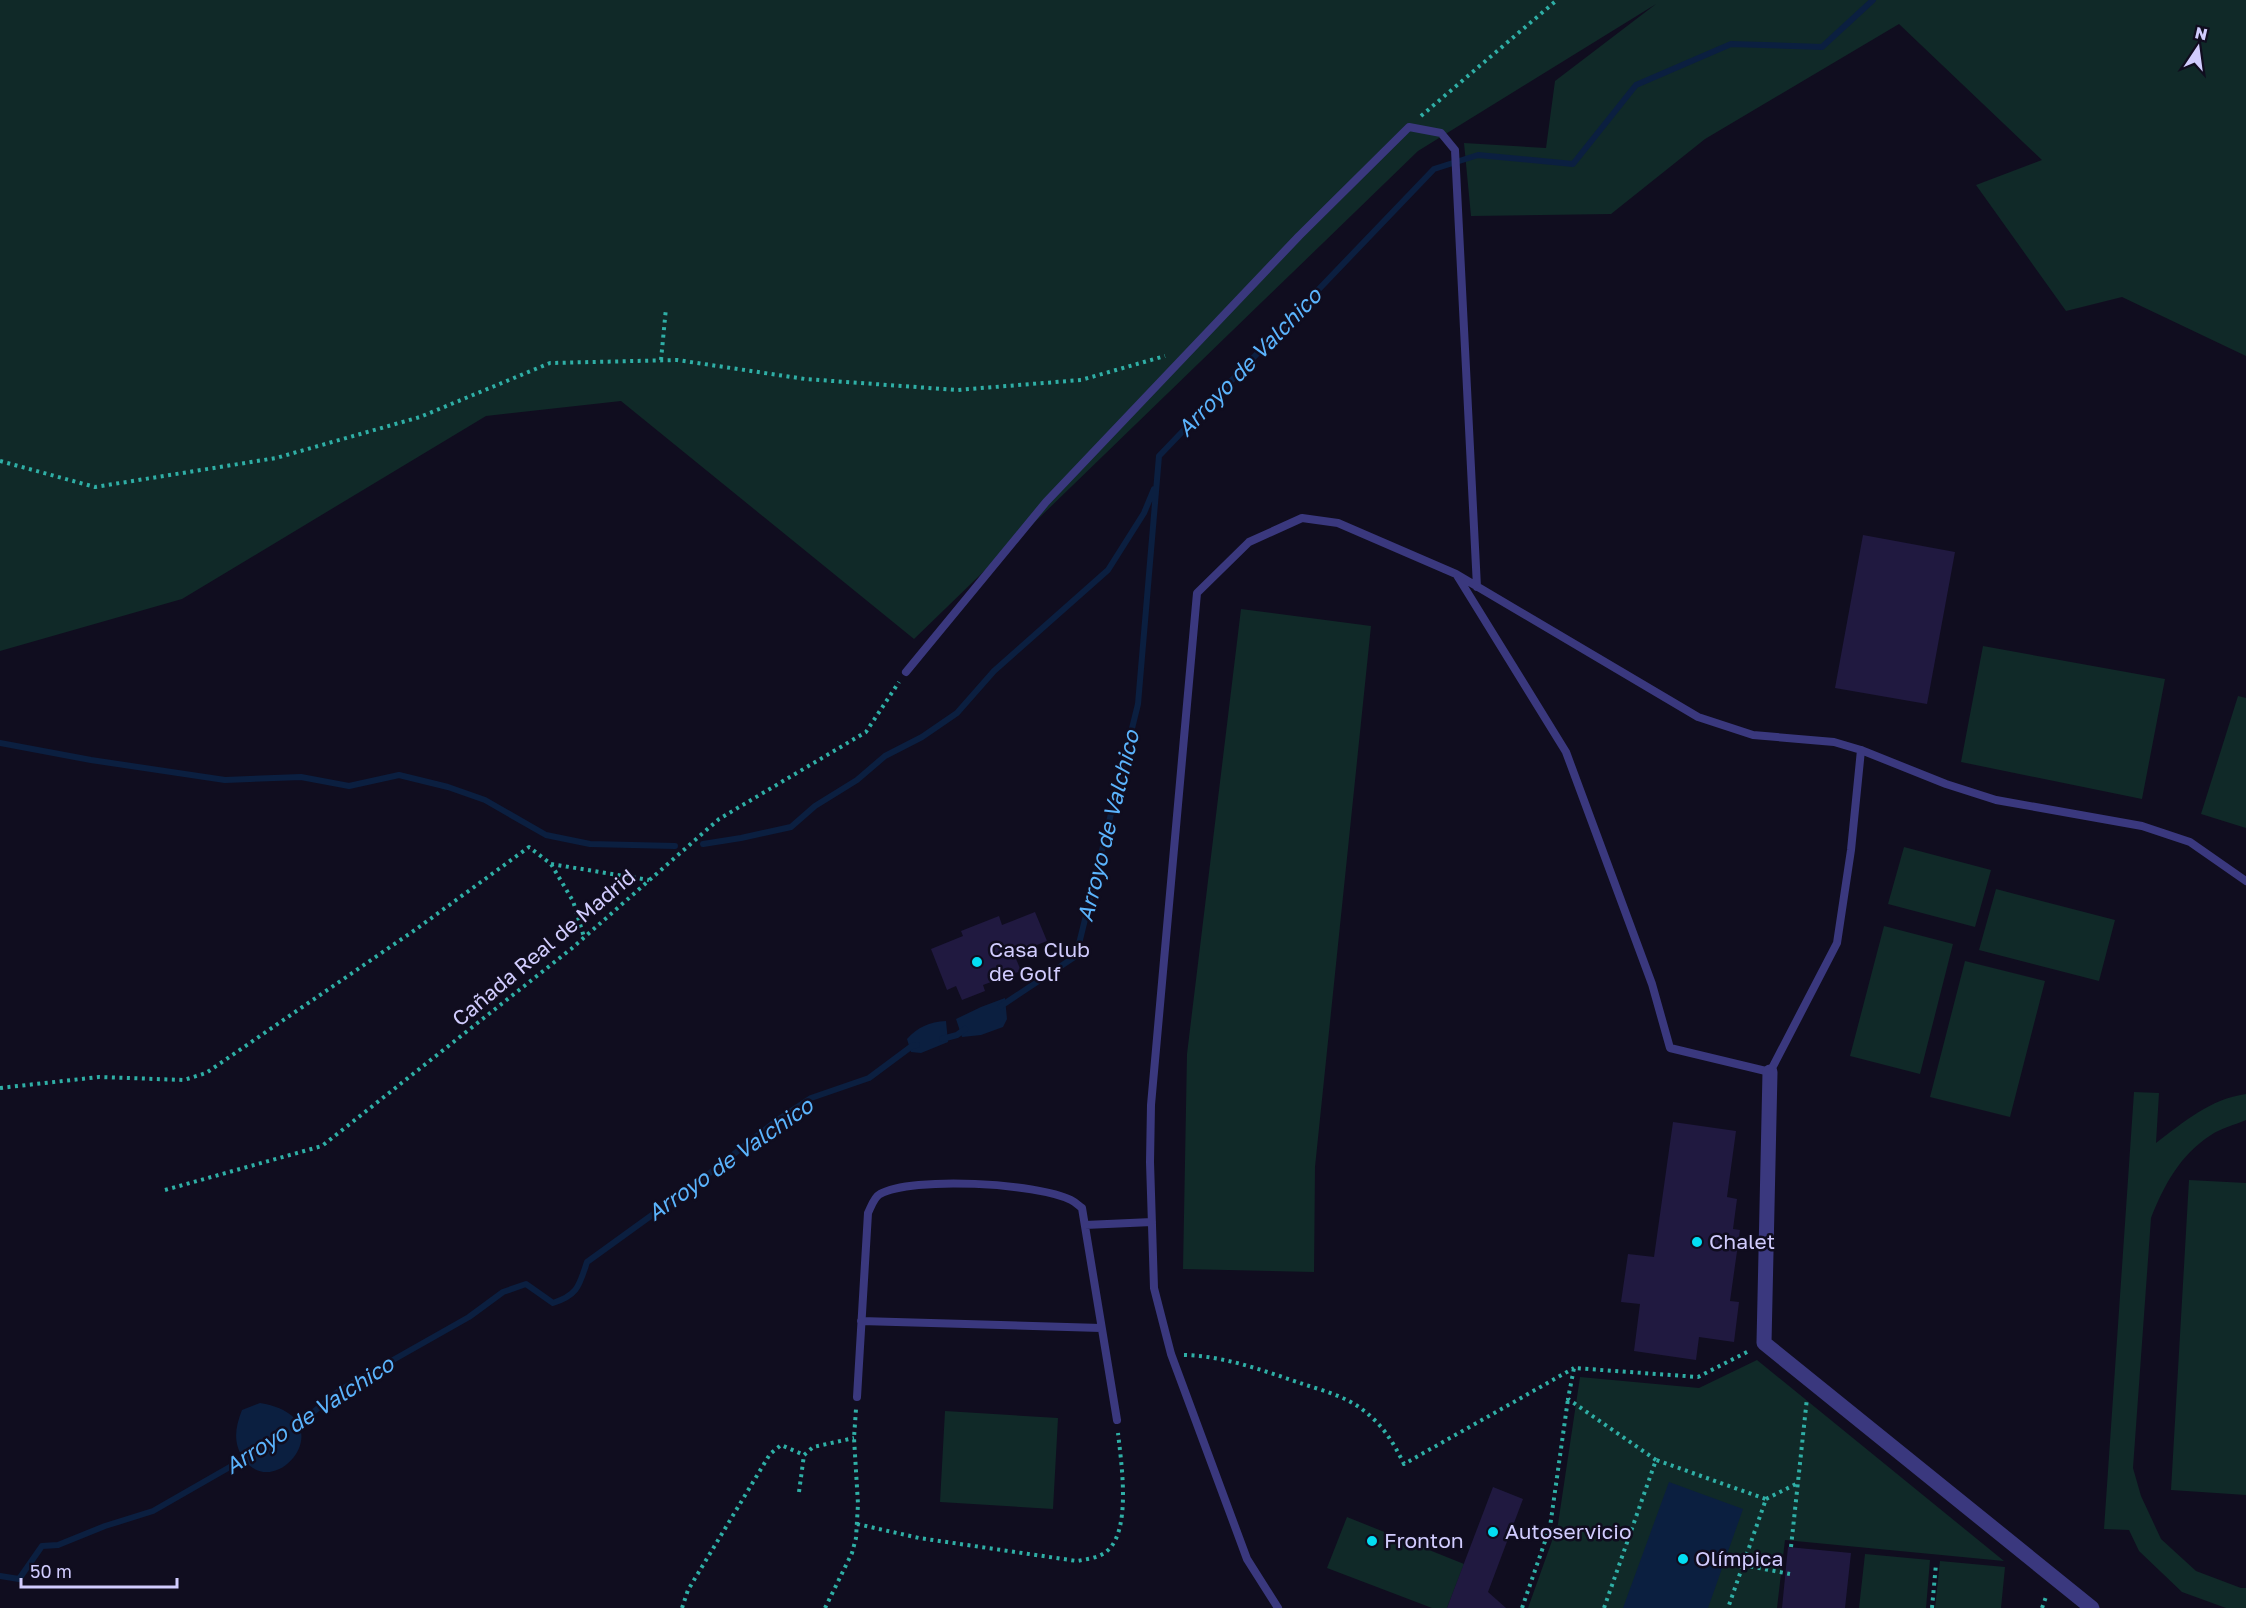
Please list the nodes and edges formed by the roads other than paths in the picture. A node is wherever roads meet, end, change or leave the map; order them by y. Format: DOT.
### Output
graph roads {
  1 [pos="1456,574"];
  2 [pos="1477,587"];
  3 [pos="906,672"];
  4 [pos="1861,750"];
  5 [pos="2246,881"];
  6 [pos="1770,1072"];
  7 [pos="1152,1222"];
  8 [pos="1084,1225"];
  9 [pos="861,1321"];
  10 [pos="1101,1328"];
  11 [pos="857,1397"];
  12 [pos="1117,1420"];
  13 [pos="1278,1608"];
  14 [pos="2092,1608"];
  1 -- 2 [label="lane"];
  1 -- 6 [label="lane"];
  1 -- 7 [label="lane"];
  2 -- 3 [label="lane"];
  2 -- 4 [label="lane"];
  4 -- 5 [label="lane"];
  4 -- 6 [label="lane"];
  6 -- 14 [label="street"];
  7 -- 8 [label="lane"];
  7 -- 13 [label="lane"];
  8 -- 9 [label="lane"];
  8 -- 10 [label="lane"];
  9 -- 10 [label="lane"];
  9 -- 11 [label="lane"];
  10 -- 12 [label="lane"];
}
